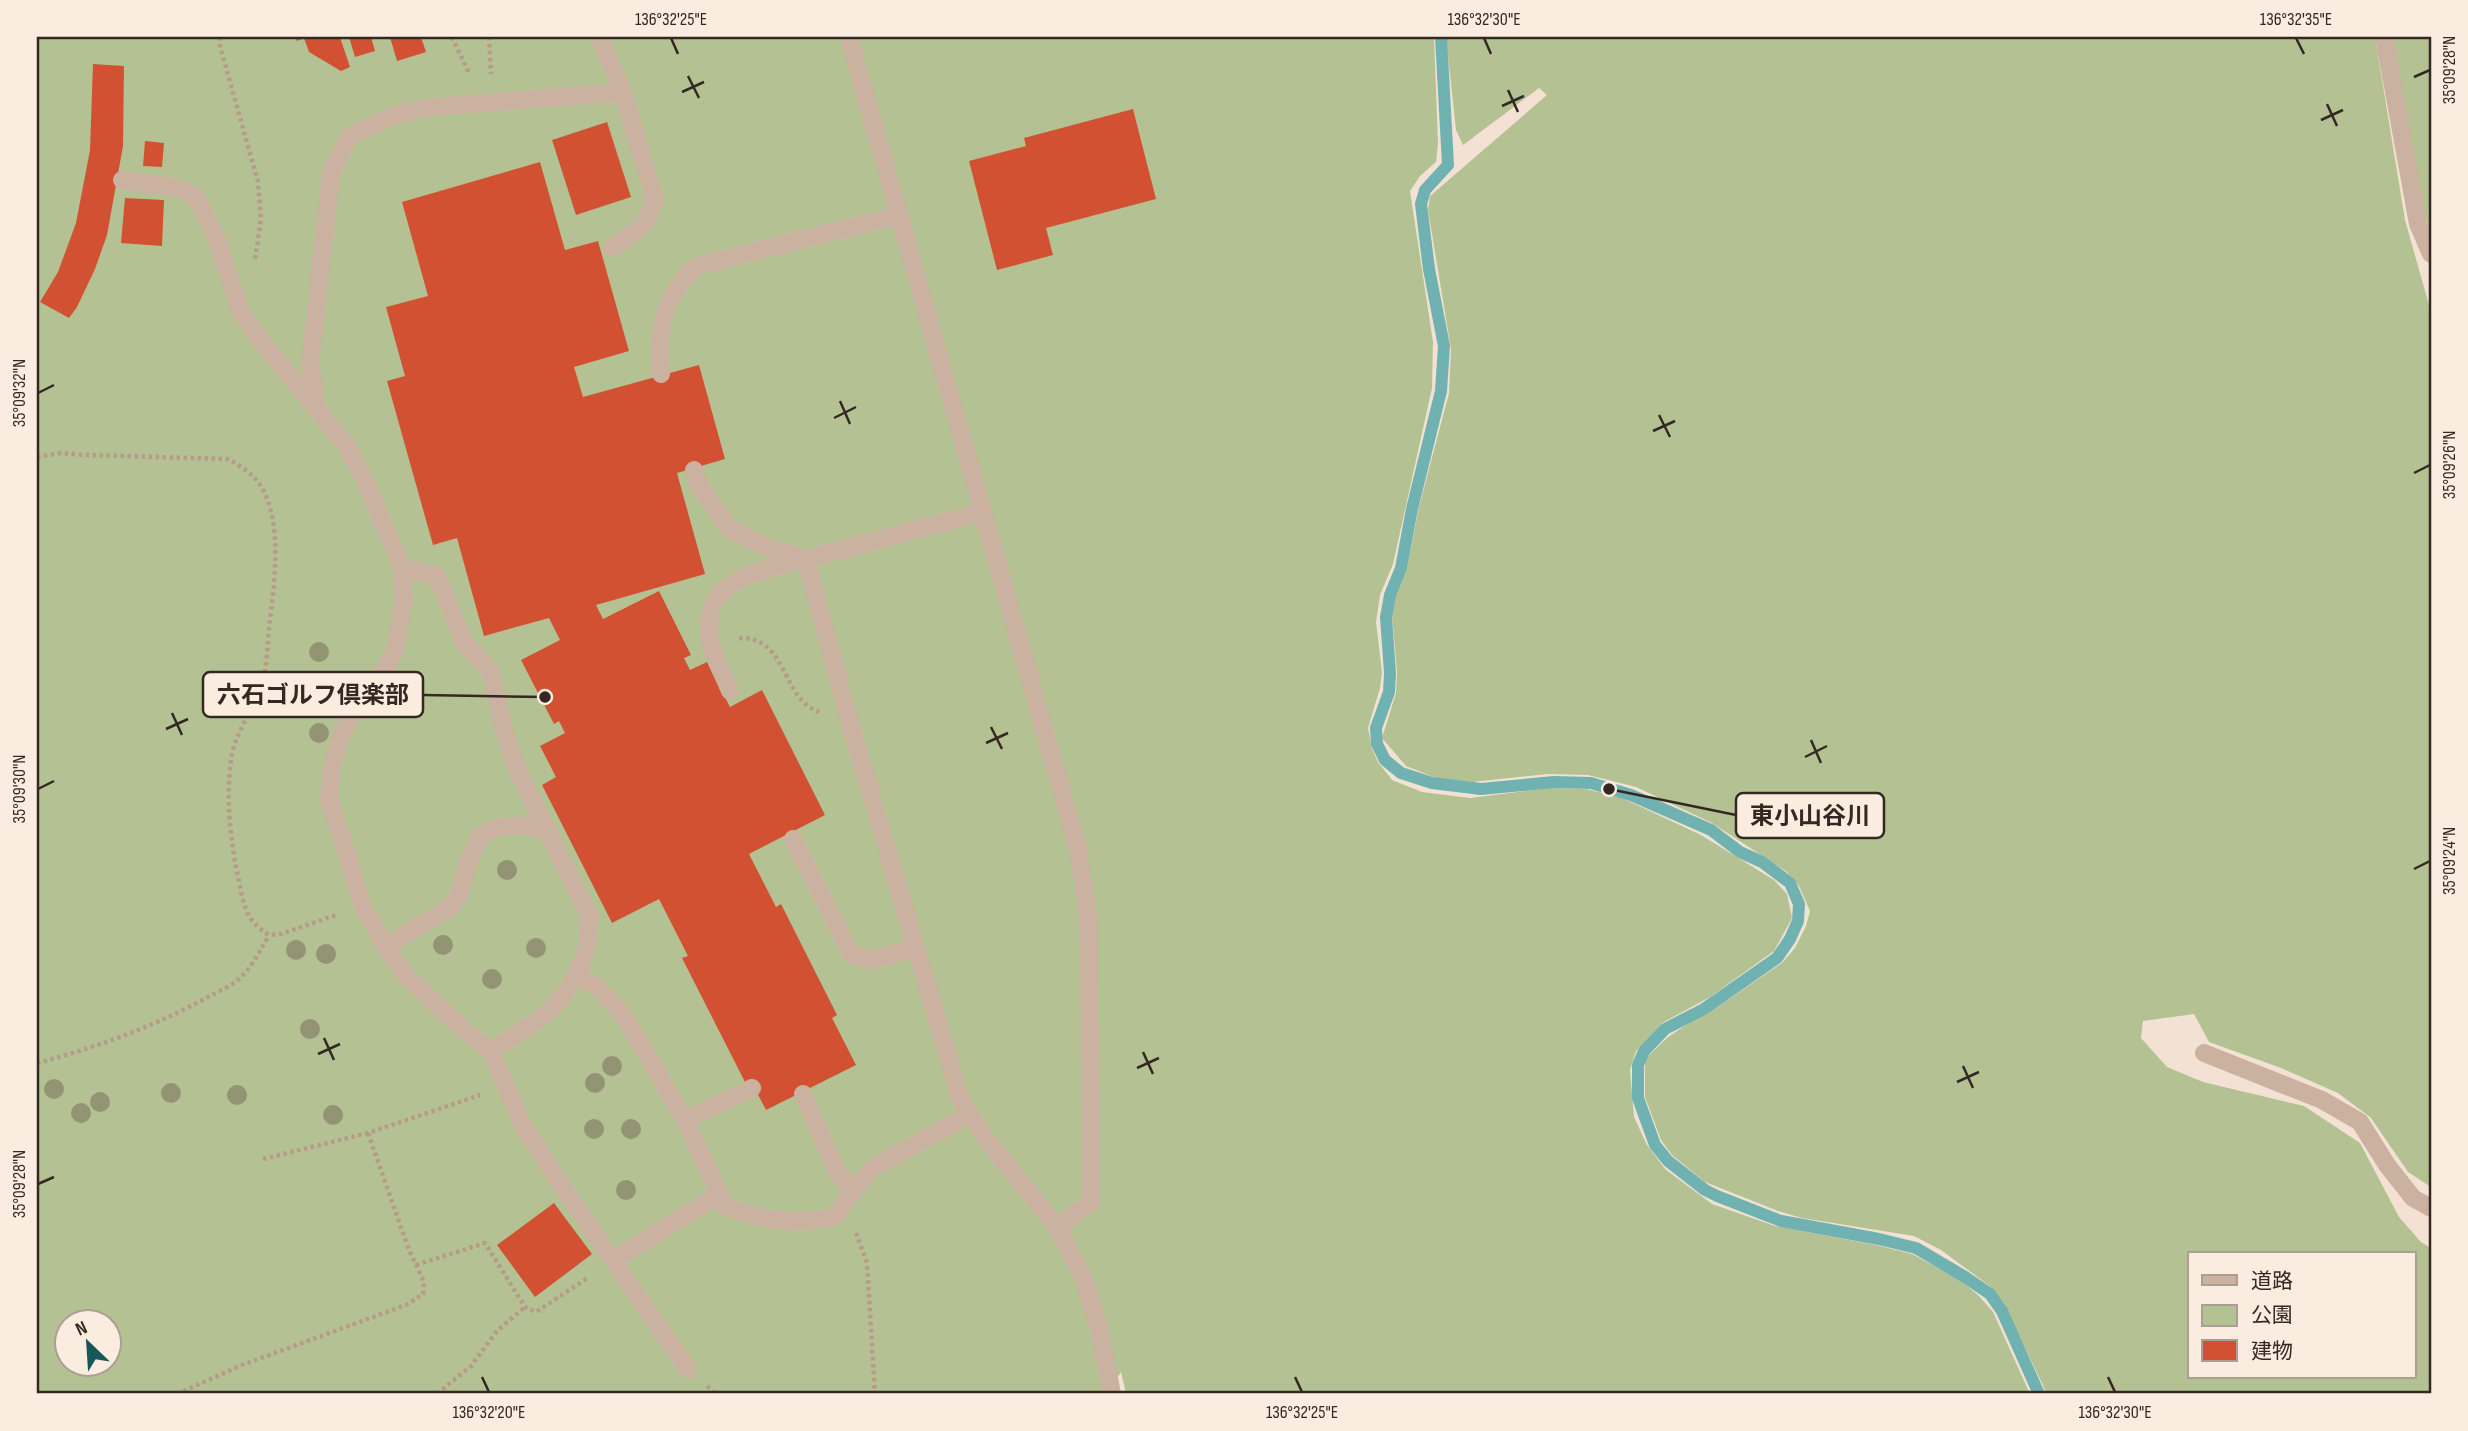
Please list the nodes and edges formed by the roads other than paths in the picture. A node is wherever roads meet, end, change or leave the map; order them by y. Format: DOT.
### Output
graph roads {
  1 [pos="599,37"];
  2 [pos="849,37"];
  3 [pos="2384,37"];
  4 [pos="623,92"];
  5 [pos="121,180"];
  6 [pos="899,215"];
  7 [pos="612,248"];
  8 [pos="2431,254"];
  9 [pos="661,374"];
  10 [pos="317,409"];
  11 [pos="694,470"];
  12 [pos="983,512"];
  13 [pos="806,559"];
  14 [pos="402,568"];
  15 [pos="730,691"];
  16 [pos="548,831"];
  17 [pos="793,839"];
  18 [pos="384,946"];
  19 [pos="916,948"];
  20 [pos="577,975"];
  21 [pos="491,1051"];
  22 [pos="2204,1053"];
  23 [pos="752,1088"];
  24 [pos="803,1094"];
  25 [pos="970,1114"];
  26 [pos="685,1120"];
  27 [pos="852,1192"];
  28 [pos="719,1195"];
  29 [pos="2431,1208"];
  30 [pos="1057,1227"];
  31 [pos="613,1260"];
  32 [pos="688,1369"];
  33 [pos="1112,1394"];
  1 -- 4 [label="street"];
  2 -- 6 [label="street"];
  3 -- 8 [label="street"];
  4 -- 7 [label="street"];
  4 -- 10 [label="street"];
  5 -- 10 [label="street"];
  6 -- 9 [label="street"];
  6 -- 12 [label="street"];
  10 -- 14 [label="street"];
  11 -- 13 [label="street"];
  12 -- 13 [label="street"];
  12 -- 30 [label="street"];
  13 -- 15 [label="street"];
  13 -- 19 [label="street"];
  14 -- 16 [label="street"];
  14 -- 18 [label="street"];
  16 -- 18 [label="street"];
  16 -- 20 [label="street"];
  17 -- 19 [label="street"];
  18 -- 21 [label="street"];
  19 -- 25 [label="street"];
  20 -- 21 [label="street"];
  20 -- 26 [label="street"];
  21 -- 31 [label="street"];
  22 -- 29 [label="street"];
  23 -- 26 [label="street"];
  24 -- 27 [label="street"];
  25 -- 27 [label="street"];
  25 -- 30 [label="street"];
  26 -- 28 [label="street"];
  27 -- 28 [label="street"];
  28 -- 31 [label="street"];
  30 -- 33 [label="street"];
  31 -- 32 [label="street"];
}
